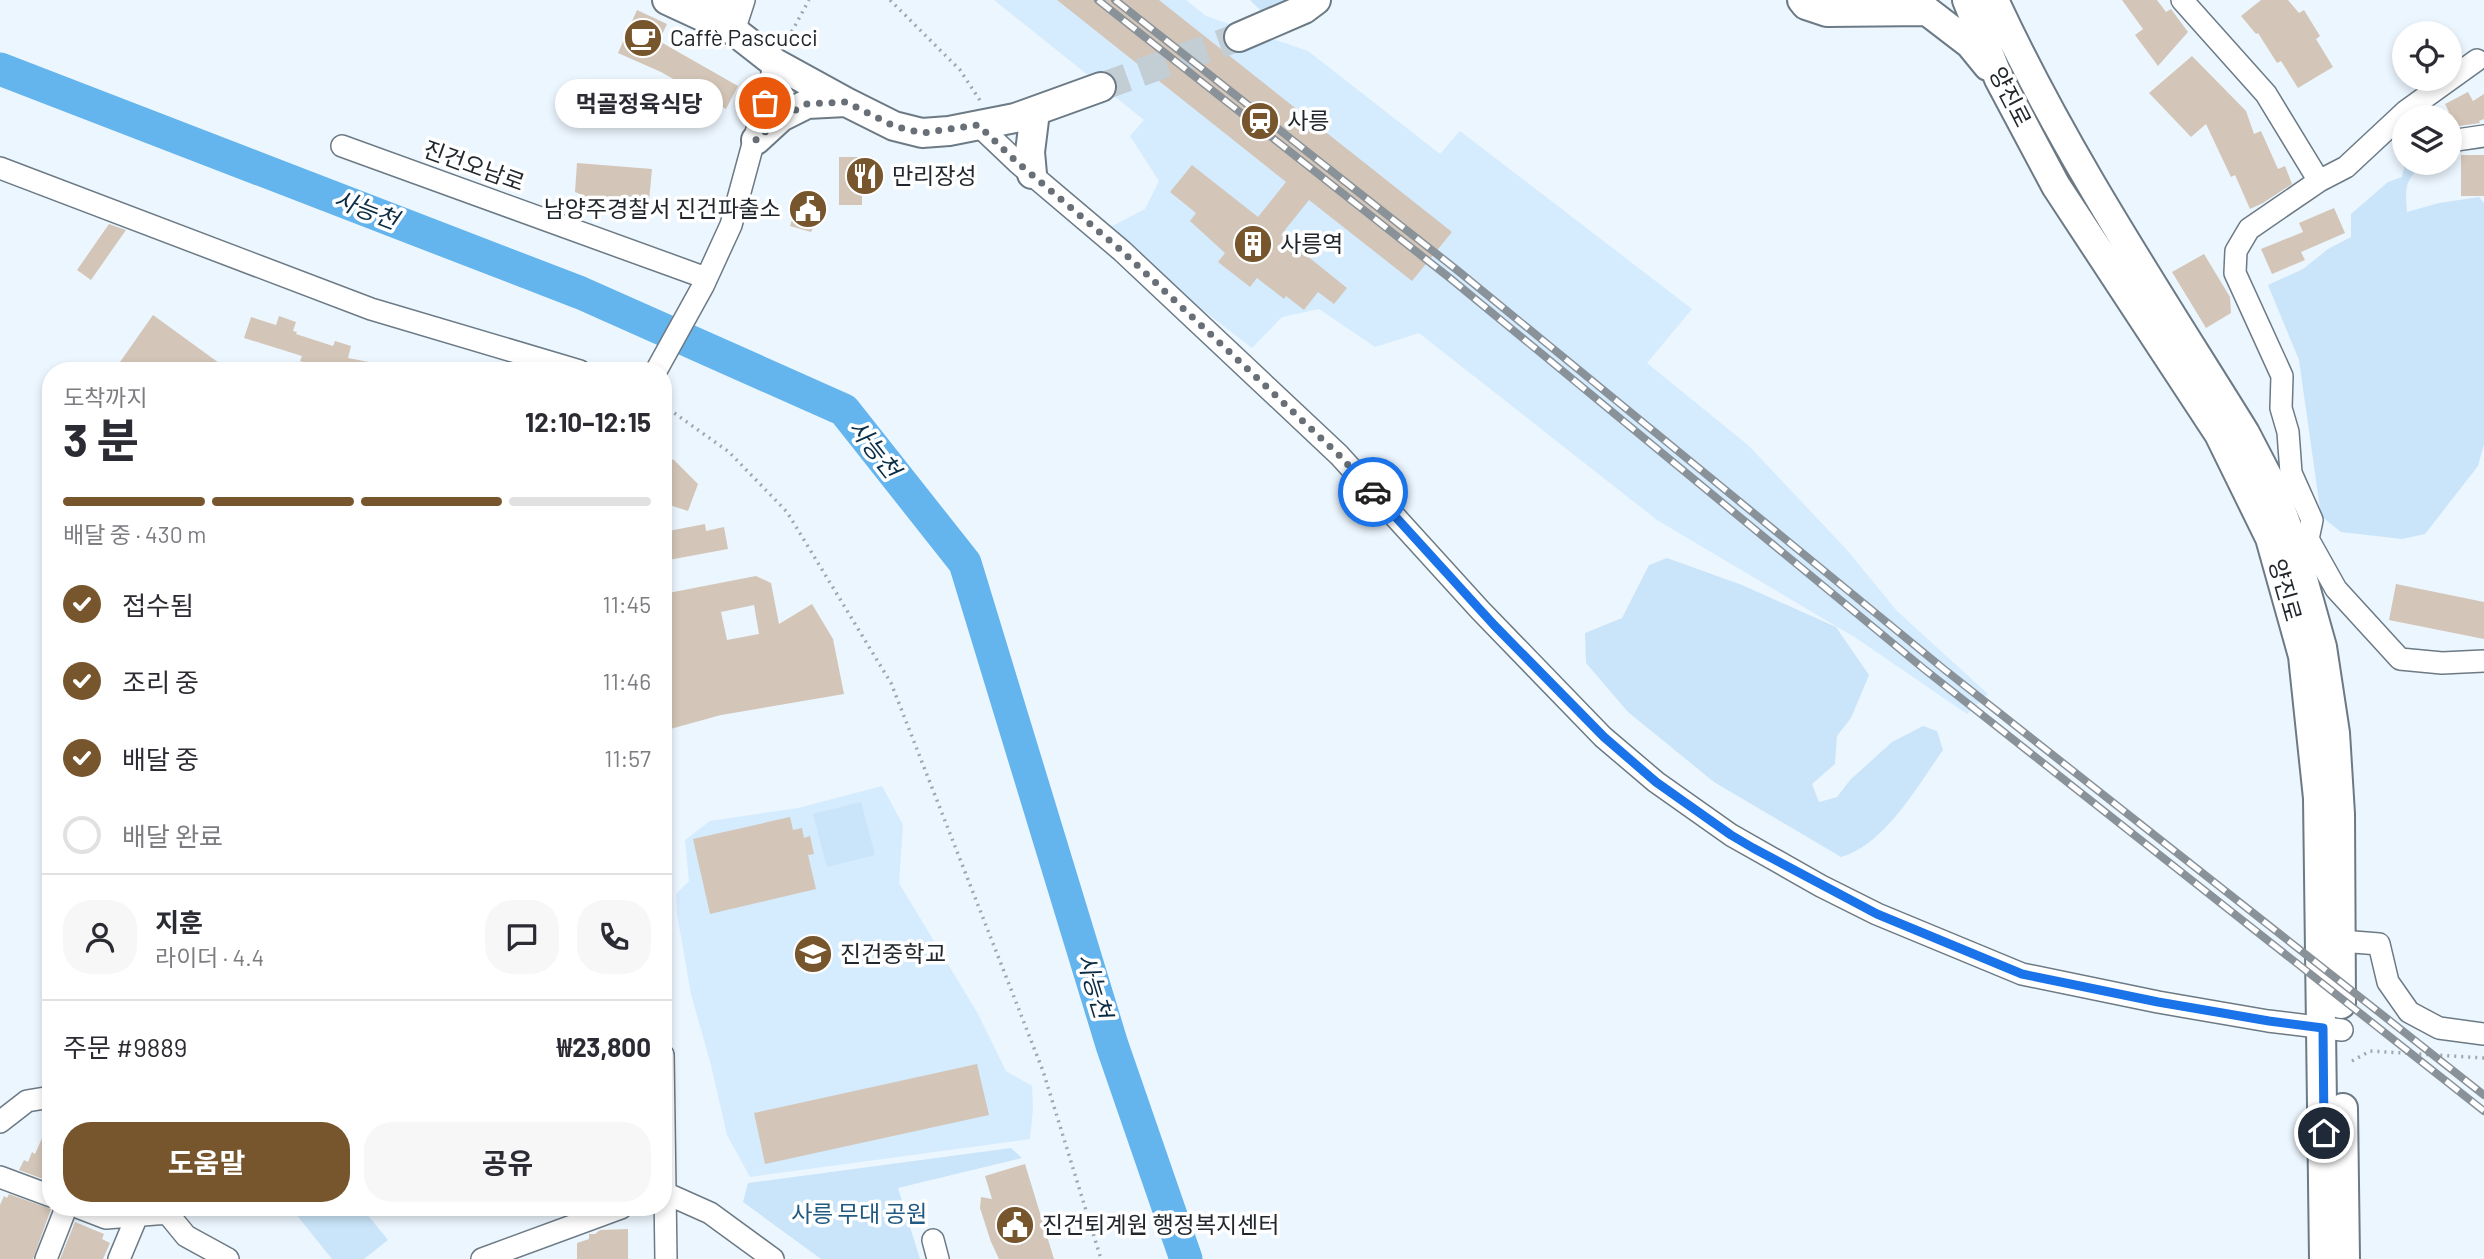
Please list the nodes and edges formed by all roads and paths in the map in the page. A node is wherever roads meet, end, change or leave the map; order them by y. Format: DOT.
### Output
graph roads {
  1 [pos="725,0"];
  2 [pos="744,0"];
  3 [pos="809,0"];
  4 [pos="890,0"];
  5 [pos="1316,0"];
  6 [pos="1802,0"];
  7 [pos="1967,0"];
  8 [pos="1994,0"];
  9 [pos="2007,0"];
  10 [pos="2182,0"];
  11 [pos="672,3"];
  12 [pos="734,31"];
  13 [pos="2010,35"];
  14 [pos="1239,37"];
  15 [pos="2477,60"];
  16 [pos="775,62"];
  17 [pos="1999,79"];
  18 [pos="1101,87"];
  19 [pos="846,102"];
  20 [pos="2423,105"];
  21 [pos="1035,112"];
  22 [pos="980,115"];
  23 [pos="2392,130"];
  24 [pos="2484,136"];
  25 [pos="2462,139"];
  26 [pos="756,140"];
  27 [pos="342,146"];
  28 [pos="0,168"];
  29 [pos="1032,174"];
  30 [pos="2319,181"];
  31 [pos="705,282"];
  32 [pos="550,362"];
  33 [pos="661,362"];
  34 [pos="672,411"];
  35 [pos="2338,592"];
  36 [pos="2308,597"];
  37 [pos="2484,661"];
  38 [pos="2340,941"];
  39 [pos="2332,1029"];
  40 [pos="2484,1034"];
  41 [pos="2484,1058"];
  42 [pos="2352,1061"];
  43 [pos="42,1098"];
  44 [pos="0,1122"];
  45 [pos="0,1177"];
  46 [pos="42,1193"];
  47 [pos="672,1196"];
  48 [pos="63,1216"];
  49 [pos="103,1216"];
  50 [pos="137,1216"];
  51 [pos="171,1216"];
  52 [pos="599,1216"];
  53 [pos="665,1216"];
  54 [pos="46,1259"];
  55 [pos="119,1259"];
  56 [pos="228,1259"];
  57 [pos="482,1259"];
  58 [pos="666,1259"];
  59 [pos="773,1259"];
  60 [pos="1101,1259"];
  61 [pos="2324,1259"];
  62 [pos="2345,1259"];
  1 -- 11 [label="main road"];
  2 -- 12 [label="street"];
  3 -- 16 [label="path"];
  4 -- 22 [label="path"];
  5 -- 14 [label="main road"];
  6 -- 17 [label="main road"];
  7 -- 17 [label="main road, 양진로"];
  8 -- 13 [label="main road, 양진로"];
  9 -- 13 [label="main road"];
  10 -- 30 [label="street"];
  11 -- 12 [label="main road"];
  12 -- 16 [label="main road"];
  13 -- 36 [label="main road, 양진로"];
  15 -- 20 [label="street"];
  16 -- 19 [label="main road"];
  16 -- 26 [label="street"];
  17 -- 39 [label="main road, 양진로"];
  18 -- 21 [label="main road"];
  19 -- 22 [label="main road"];
  19 -- 26 [label="main road"];
  21 -- 22 [label="main road"];
  21 -- 29 [label="main road"];
  22 -- 29 [label="street"];
  23 -- 30 [label="street"];
  24 -- 25 [label="street"];
  26 -- 31 [label="street"];
  27 -- 31 [label="street, 진건오남로"];
  28 -- 32 [label="street"];
  29 -- 39 [label="street"];
  30 -- 35 [label="street"];
  31 -- 33 [label="street"];
  34 -- 60 [label="path"];
  35 -- 36 [label="street"];
  35 -- 37 [label="street"];
  36 -- 38 [label="main road, 양진로"];
  38 -- 39 [label="main road, 양진로"];
  38 -- 40 [label="street"];
  39 -- 61 [label="main road, 양진로"];
  39 -- 62 [label="main road, 양진로"];
  41 -- 42 [label="path"];
  43 -- 44 [label="street"];
  45 -- 46 [label="street"];
  47 -- 59 [label="street"];
  48 -- 54 [label="street"];
  49 -- 50 [label="street"];
  50 -- 55 [label="street"];
  51 -- 56 [label="street"];
  52 -- 57 [label="street"];
  53 -- 58 [label="street"];
}
